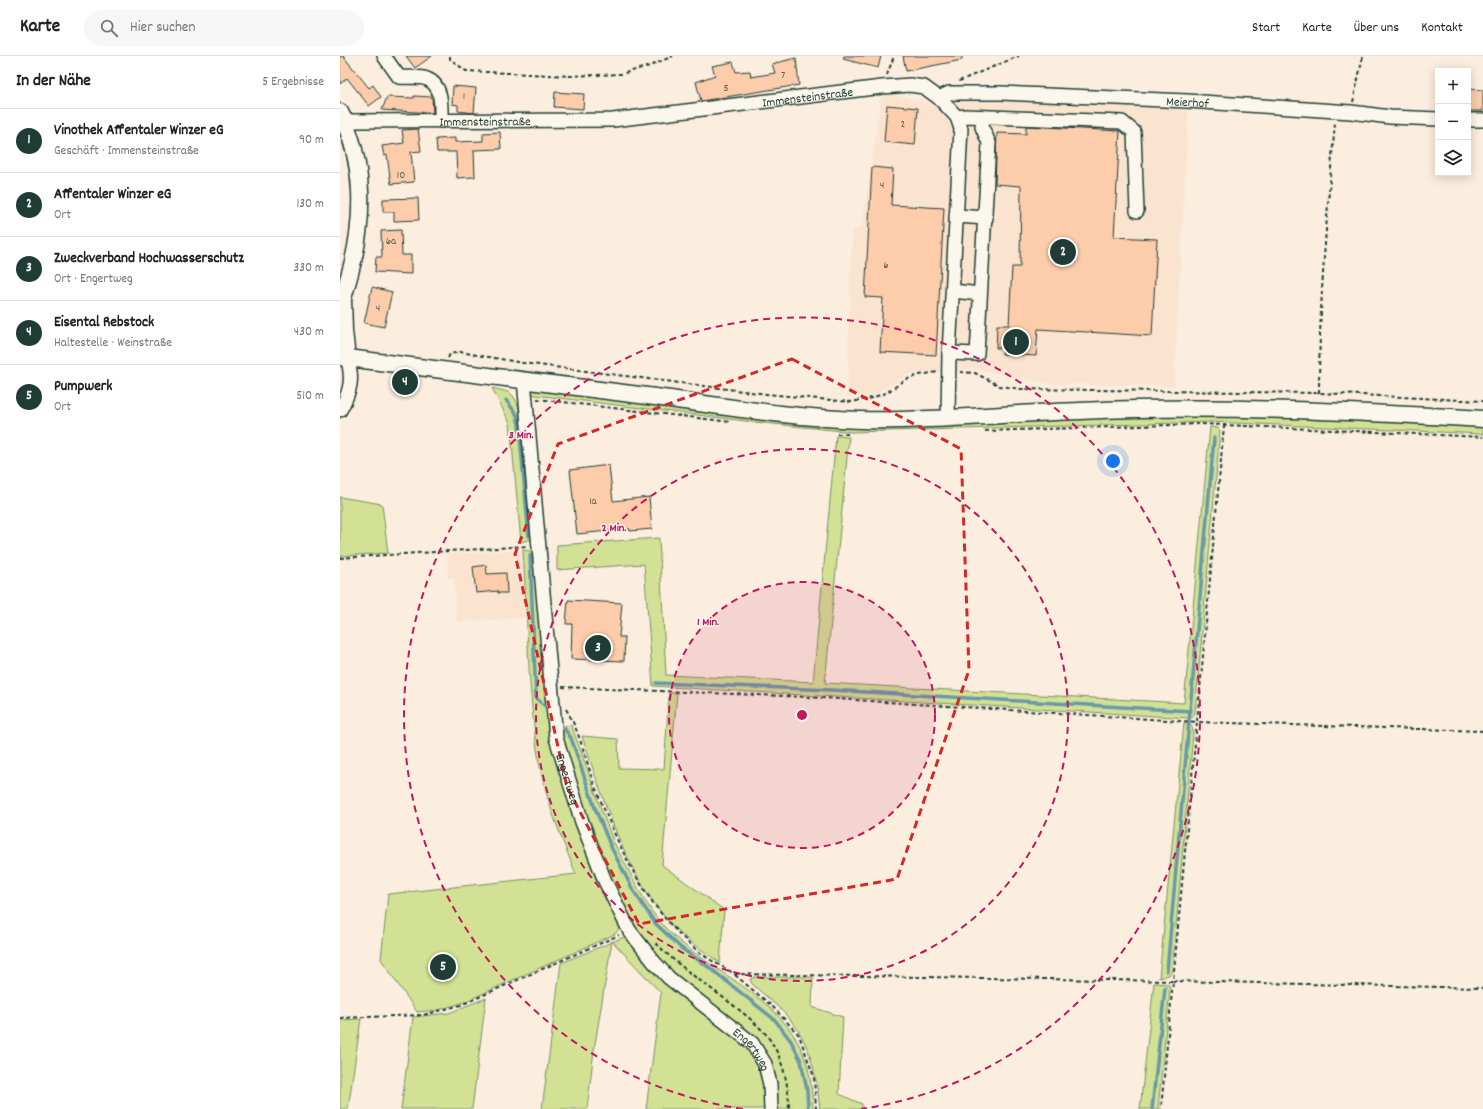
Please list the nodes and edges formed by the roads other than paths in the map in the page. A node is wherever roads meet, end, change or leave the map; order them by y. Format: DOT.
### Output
graph roads {
  1 [pos="384,56"];
  2 [pos="939,98"];
  3 [pos="342,116"];
  4 [pos="983,116"];
  5 [pos="956,117"];
  6 [pos="1435,119"];
  7 [pos="1471,120"];
  8 [pos="1483,120"];
  9 [pos="441,121"];
  10 [pos="1137,211"];
  11 [pos="956,216"];
  12 [pos="986,218"];
  13 [pos="953,291"];
  14 [pos="980,294"];
  15 [pos="342,302"];
  16 [pos="949,353"];
  17 [pos="344,358"];
  18 [pos="524,380"];
  19 [pos="340,410"];
  20 [pos="948,418"];
  21 [pos="1483,419"];
  22 [pos="771,1109"];
  1 -- 9 [label="street"];
  2 -- 5 [label="street, Immensteinstraße"];
  2 -- 6 [label="street, Meierhof"];
  2 -- 9 [label="street, Immensteinstraße"];
  3 -- 9 [label="street, Immensteinstraße"];
  3 -- 15 [label="main road"];
  4 -- 5 [label="street"];
  4 -- 10 [label="street"];
  4 -- 12 [label="street"];
  5 -- 11 [label="street, Immensteinstraße"];
  7 -- 8 [label="street"];
  11 -- 12 [label="street"];
  11 -- 13 [label="street, Immensteinstraße"];
  12 -- 14 [label="street"];
  13 -- 14 [label="street"];
  13 -- 16 [label="street, Immensteinstraße"];
  14 -- 16 [label="street"];
  15 -- 17 [label="main road"];
  16 -- 20 [label="street, Immensteinstraße"];
  17 -- 18 [label="main road"];
  17 -- 19 [label="street"];
  18 -- 20 [label="main road"];
  18 -- 22 [label="street, Engertweg"];
  20 -- 21 [label="main road"];
}
